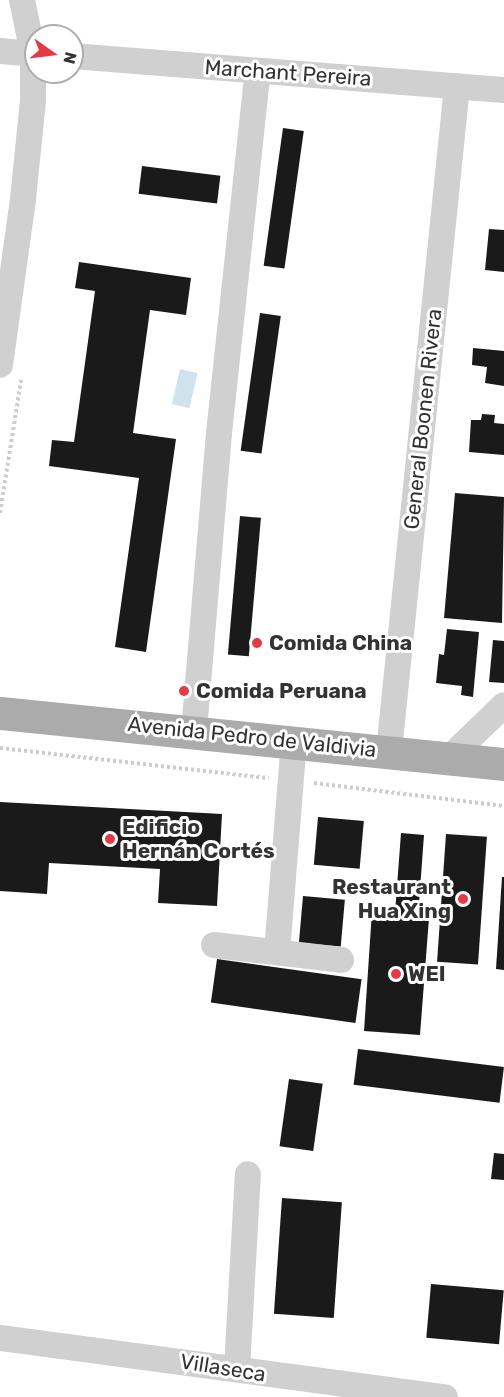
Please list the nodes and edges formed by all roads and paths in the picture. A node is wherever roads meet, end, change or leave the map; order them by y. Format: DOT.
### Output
graph roads {
  1 [pos="22,0"];
  2 [pos="27,24"];
  3 [pos="0,51"];
  4 [pos="24,52"];
  5 [pos="84,57"];
  6 [pos="258,71"];
  7 [pos="33,84"];
  8 [pos="457,86"];
  9 [pos="504,90"];
  10 [pos="0,365"];
  11 [pos="504,705"];
  12 [pos="0,713"];
  13 [pos="194,731"];
  14 [pos="294,741"];
  15 [pos="0,748"];
  16 [pos="389,751"];
  17 [pos="449,758"];
  18 [pos="504,764"];
  19 [pos="290,780"];
  20 [pos="504,806"];
  21 [pos="214,945"];
  22 [pos="277,952"];
  23 [pos="341,960"];
  24 [pos="248,1173"];
  25 [pos="0,1338"];
  26 [pos="237,1368"];
  27 [pos="268,1386"];
  28 [pos="407,1395"];
  29 [pos="445,1397"];
  1 -- 2 [label="street"];
  3 -- 4 [label="street"];
  5 -- 6 [label="street, Marchant Pereira"];
  6 -- 8 [label="street, Marchant Pereira"];
  6 -- 13 [label="street"];
  7 -- 10 [label="street"];
  8 -- 9 [label="street, Marchant Pereira"];
  8 -- 16 [label="street, General Boonen Rivera"];
  11 -- 17 [label="street"];
  12 -- 13 [label="main road, Avenida Pedro de Valdivia"];
  13 -- 14 [label="main road, Avenida Pedro de Valdivia"];
  14 -- 16 [label="main road, Avenida Pedro de Valdivia"];
  14 -- 19 [label="street"];
  15 -- 19 [label="path"];
  16 -- 17 [label="main road, Avenida Pedro de Valdivia"];
  17 -- 18 [label="main road, Avenida Pedro de Valdivia"];
  19 -- 20 [label="path"];
  19 -- 22 [label="street"];
  21 -- 22 [label="street"];
  22 -- 23 [label="street"];
  24 -- 26 [label="street"];
  25 -- 26 [label="street, Villaseca"];
  26 -- 27 [label="street, Villaseca"];
  27 -- 28 [label="street, Villaseca"];
  28 -- 29 [label="street, Villaseca"];
}
